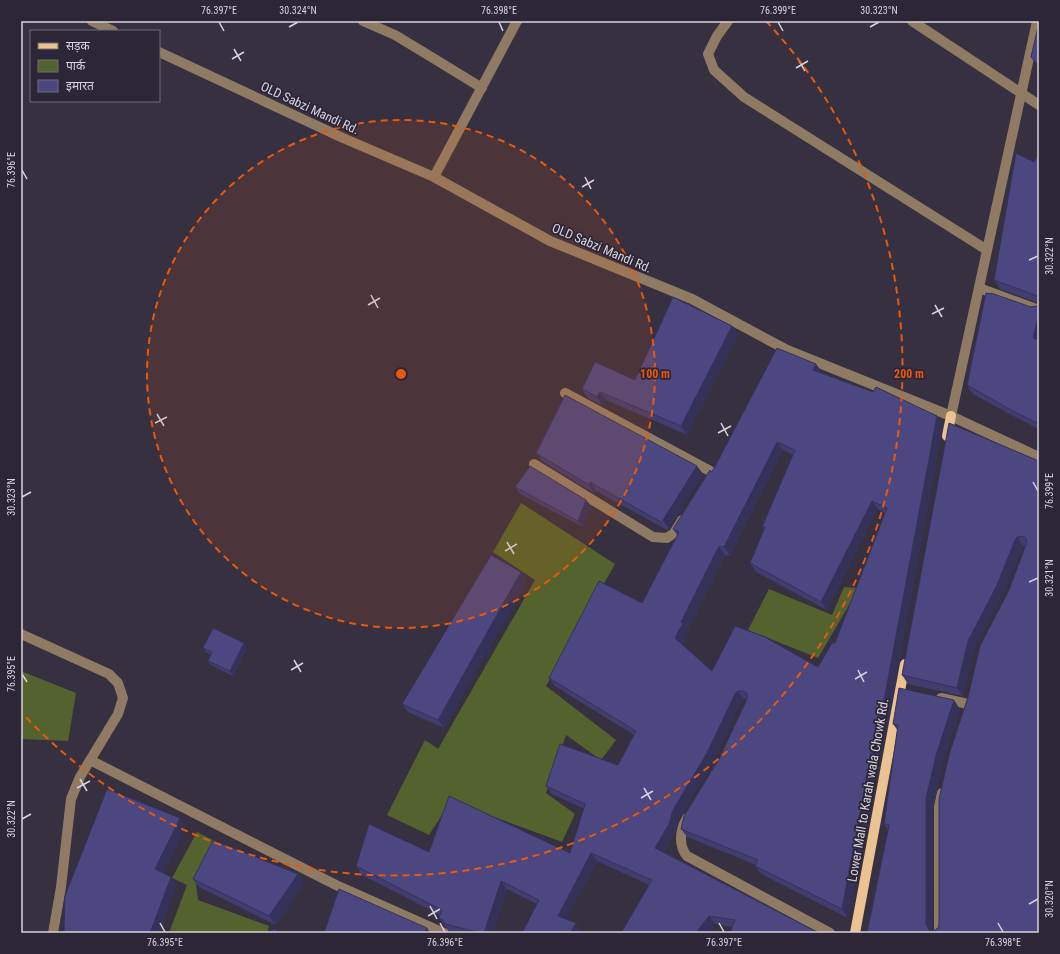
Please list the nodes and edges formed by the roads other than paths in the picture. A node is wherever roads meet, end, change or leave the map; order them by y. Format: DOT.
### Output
graph roads {
  1 [pos="92,21"];
  2 [pos="363,21"];
  3 [pos="517,21"];
  4 [pos="728,21"];
  5 [pos="912,21"];
  6 [pos="1037,21"];
  7 [pos="111,30"];
  8 [pos="160,52"];
  9 [pos="482,88"];
  10 [pos="1021,94"];
  11 [pos="1039,105"];
  12 [pos="434,177"];
  13 [pos="987,250"];
  14 [pos="978,288"];
  15 [pos="1039,310"];
  16 [pos="565,393"];
  17 [pos="951,416"];
  18 [pos="945,448"];
  19 [pos="1039,457"];
  20 [pos="534,464"];
  21 [pos="712,472"];
  22 [pos="687,512"];
  23 [pos="21,634"];
  24 [pos="906,658"];
  25 [pos="930,696"];
  26 [pos="968,704"];
  27 [pos="90,760"];
  28 [pos="944,784"];
  29 [pos="692,810"];
  30 [pos="53,933"];
  31 [pos="444,933"];
  32 [pos="830,933"];
  33 [pos="855,933"];
  34 [pos="939,933"];
  1 -- 7 [label="street"];
  2 -- 9 [label="street"];
  3 -- 9 [label="street"];
  4 -- 13 [label="street"];
  5 -- 10 [label="street"];
  6 -- 10 [label="street"];
  8 -- 12 [label="street, OLD Sabzi Mandi Rd."];
  9 -- 12 [label="street"];
  10 -- 11 [label="street"];
  10 -- 13 [label="street"];
  12 -- 17 [label="street, OLD Sabzi Mandi Rd."];
  13 -- 14 [label="street"];
  14 -- 15 [label="street"];
  14 -- 17 [label="street"];
  16 -- 21 [label="street"];
  17 -- 18 [label="main road"];
  17 -- 19 [label="street, OLD Sabzi Mandi Rd."];
  20 -- 22 [label="street"];
  23 -- 27 [label="street"];
  24 -- 33 [label="main road, Lower Mall to Karah wala Chowk Rd."];
  25 -- 26 [label="street"];
  27 -- 30 [label="street"];
  27 -- 31 [label="street"];
  28 -- 34 [label="street"];
  29 -- 32 [label="street"];
}
